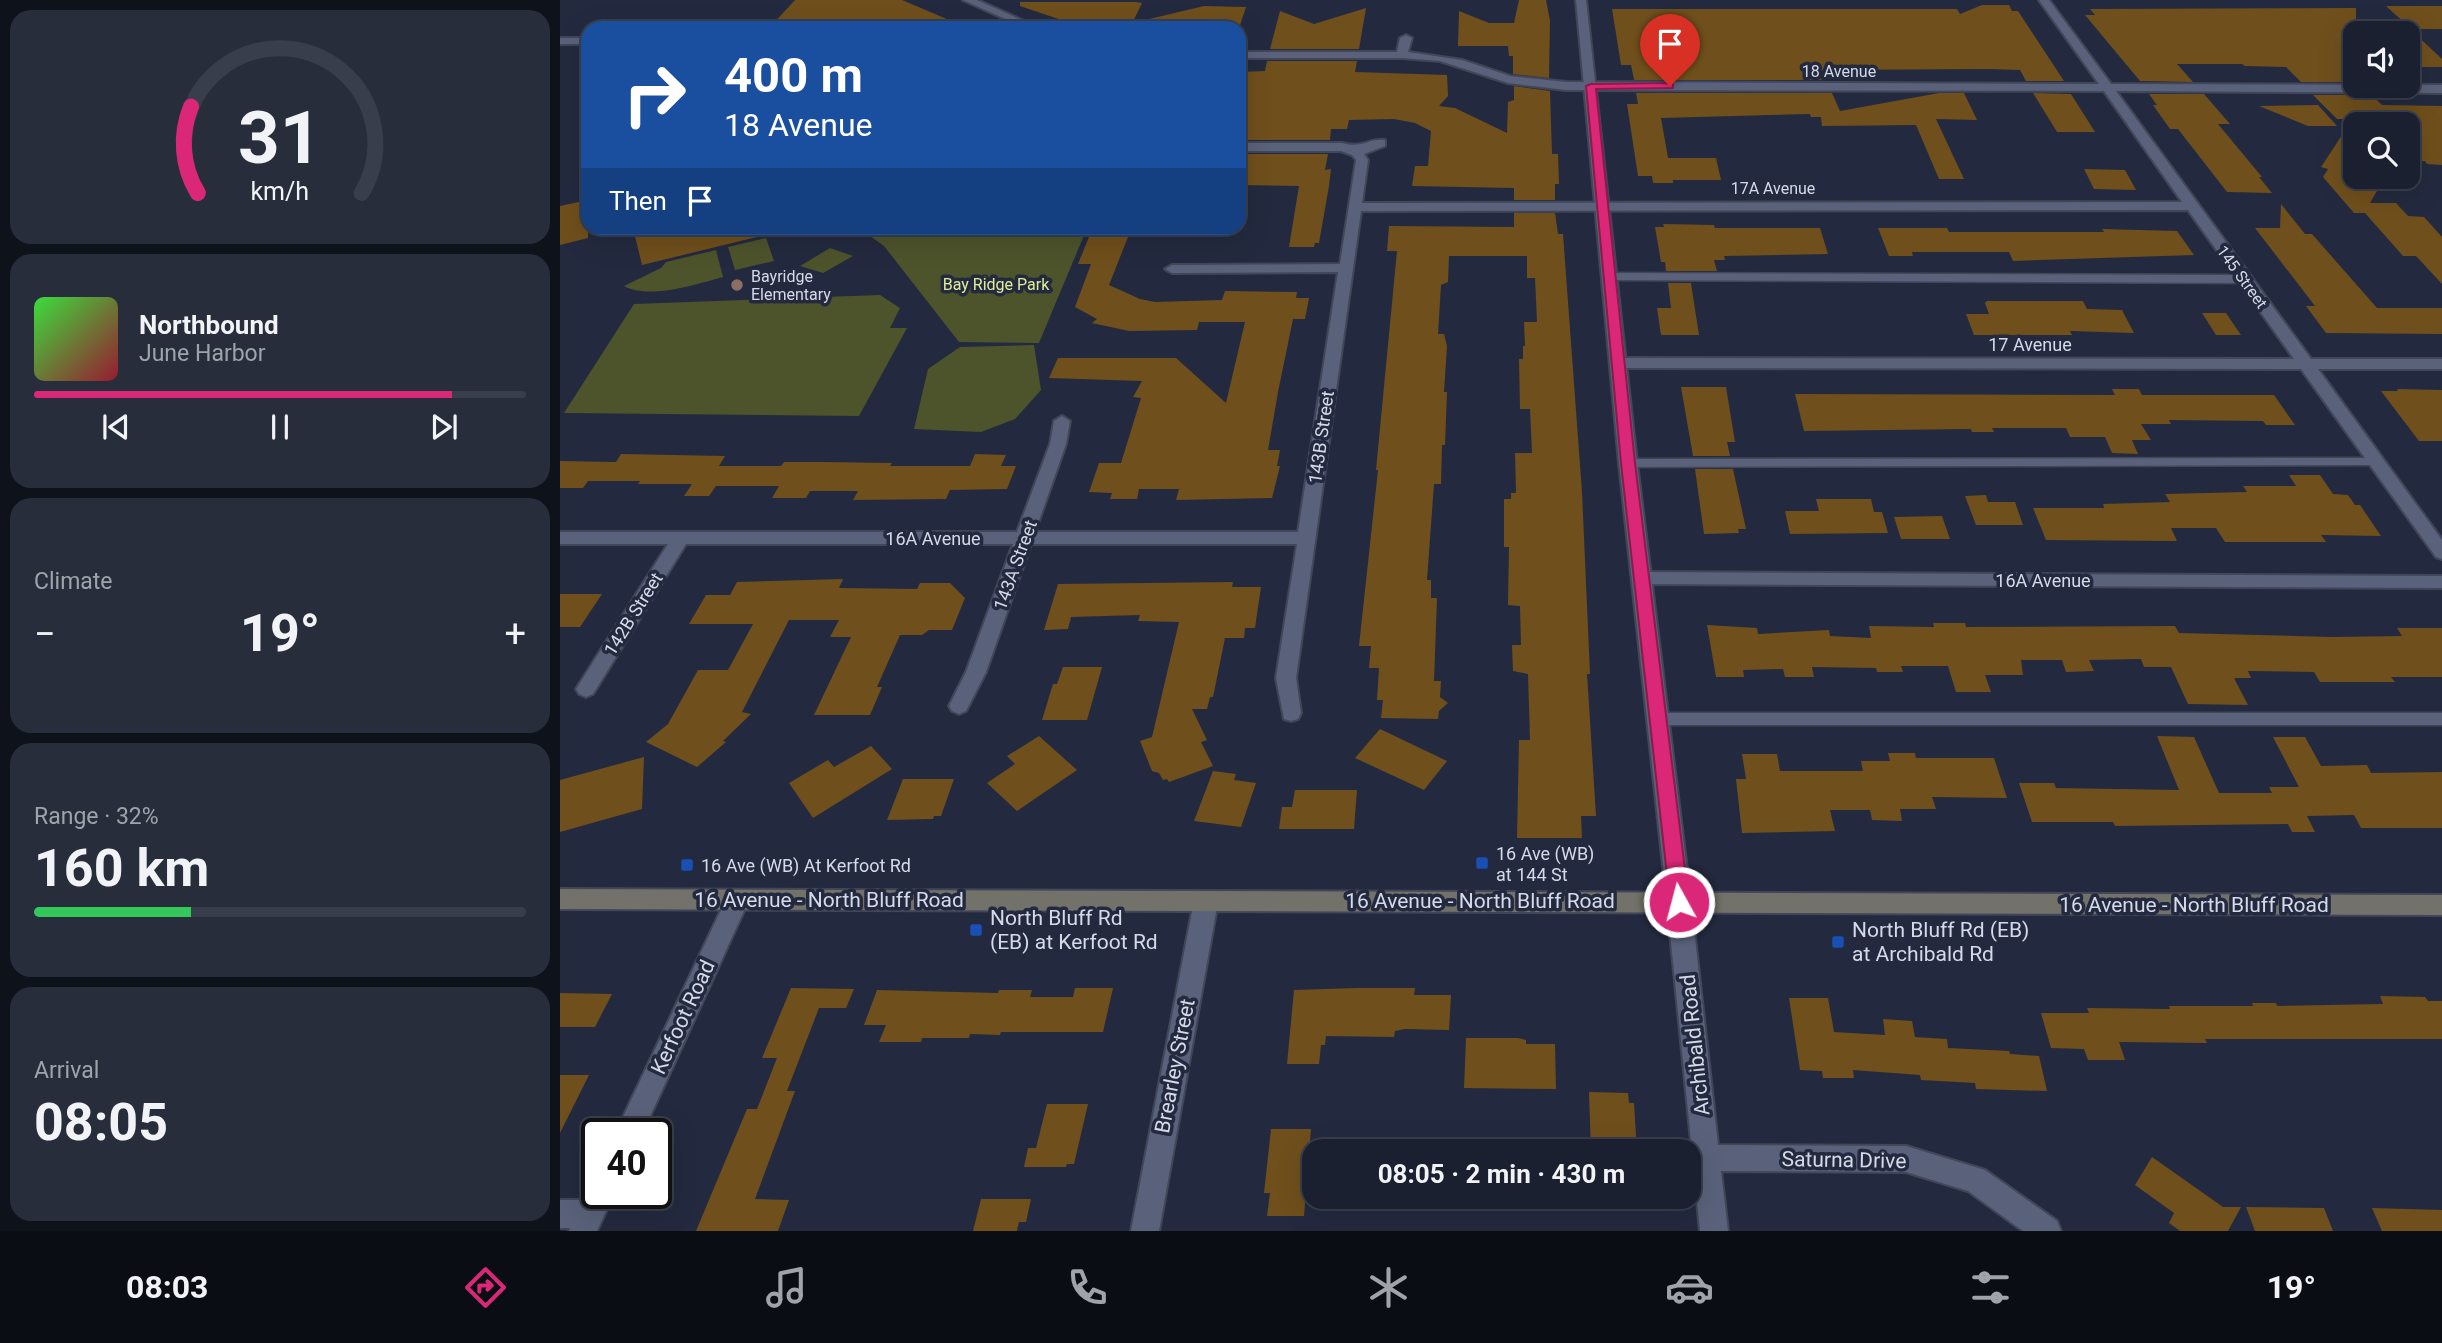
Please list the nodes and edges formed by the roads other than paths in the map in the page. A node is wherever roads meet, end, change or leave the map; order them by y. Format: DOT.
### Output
graph roads {
  1 [pos="968,0"];
  2 [pos="1581,0"];
  3 [pos="2044,0"];
  4 [pos="1018,21"];
  5 [pos="1406,38"];
  6 [pos="560,41"];
  7 [pos="581,41"];
  8 [pos="1246,55"];
  9 [pos="1402,55"];
  10 [pos="1591,86"];
  11 [pos="2106,88"];
  12 [pos="2442,89"];
  13 [pos="1381,143"];
  14 [pos="1246,147"];
  15 [pos="1360,156"];
  16 [pos="1604,206"];
  17 [pos="2191,206"];
  18 [pos="1356,207"];
  19 [pos="1345,268"];
  20 [pos="1172,269"];
  21 [pos="1609,277"];
  22 [pos="2243,279"];
  23 [pos="1618,363"];
  24 [pos="2305,364"];
  25 [pos="2442,364"];
  26 [pos="1062,421"];
  27 [pos="2376,462"];
  28 [pos="1628,463"];
  29 [pos="560,538"];
  30 [pos="681,538"];
  31 [pos="1025,538"];
  32 [pos="1306,538"];
  33 [pos="2442,553"];
  34 [pos="1643,578"];
  35 [pos="2442,582"];
  36 [pos="586,689"];
  37 [pos="959,706"];
  38 [pos="1291,713"];
  39 [pos="1658,719"];
  40 [pos="2442,719"];
  41 [pos="560,899"];
  42 [pos="737,900"];
  43 [pos="1206,901"];
  44 [pos="1679,902"];
  45 [pos="2442,905"];
  46 [pos="635,1118"];
  47 [pos="1706,1158"];
  48 [pos="591,1213"];
  49 [pos="560,1214"];
  50 [pos="1145,1231"];
  51 [pos="1714,1231"];
  52 [pos="2047,1231"];
  1 -- 4 [label="street"];
  2 -- 10 [label="street, Archibald Road"];
  3 -- 11 [label="street, 145 Street"];
  5 -- 9 [label="street"];
  6 -- 7 [label="street"];
  8 -- 9 [label="street, 18 Avenue"];
  9 -- 10 [label="street, 18 Avenue"];
  10 -- 11 [label="street, 18 Avenue"];
  10 -- 16 [label="street, Archibald Road"];
  11 -- 12 [label="street, 18 Avenue"];
  11 -- 17 [label="street, 145 Street"];
  13 -- 15 [label="street"];
  14 -- 15 [label="street"];
  15 -- 18 [label="street, 143B Street"];
  16 -- 17 [label="street, 17A Avenue"];
  16 -- 18 [label="street, 17A Avenue"];
  16 -- 21 [label="street, Archibald Road"];
  17 -- 22 [label="street, 145 Street"];
  18 -- 19 [label="street, 143B Street"];
  19 -- 20 [label="street"];
  19 -- 32 [label="street, 143B Street"];
  21 -- 22 [label="lane"];
  21 -- 23 [label="street, Archibald Road"];
  22 -- 24 [label="street, 145 Street"];
  23 -- 24 [label="street, 17 Avenue"];
  23 -- 28 [label="street, Archibald Road"];
  24 -- 25 [label="street, 17 Avenue"];
  24 -- 27 [label="street, 145 Street"];
  26 -- 31 [label="street, 143A Street"];
  27 -- 28 [label="lane"];
  27 -- 33 [label="street, 145 Street"];
  28 -- 34 [label="street, Archibald Road"];
  29 -- 30 [label="street, 16A Avenue"];
  30 -- 31 [label="street, 16A Avenue"];
  30 -- 36 [label="street, 142B Street"];
  31 -- 32 [label="street, 16A Avenue"];
  31 -- 37 [label="street, 143A Street"];
  32 -- 38 [label="street, 143B Street"];
  34 -- 35 [label="street, 16A Avenue"];
  34 -- 39 [label="street, Archibald Road"];
  39 -- 40 [label="lane"];
  39 -- 44 [label="street, Archibald Road"];
  41 -- 42 [label="main road, 16 Avenue - North Bluff Road"];
  42 -- 43 [label="main road, 16 Avenue - North Bluff Road"];
  42 -- 46 [label="street, Kerfoot Road"];
  43 -- 44 [label="main road, 16 Avenue - North Bluff Road"];
  43 -- 50 [label="street, Brearley Street"];
  44 -- 45 [label="main road, 16 Avenue - North Bluff Road"];
  44 -- 47 [label="street, Archibald Road"];
  47 -- 51 [label="street, Archibald Road"];
  47 -- 52 [label="street, Saturna Drive"];
  48 -- 49 [label="street"];
}
